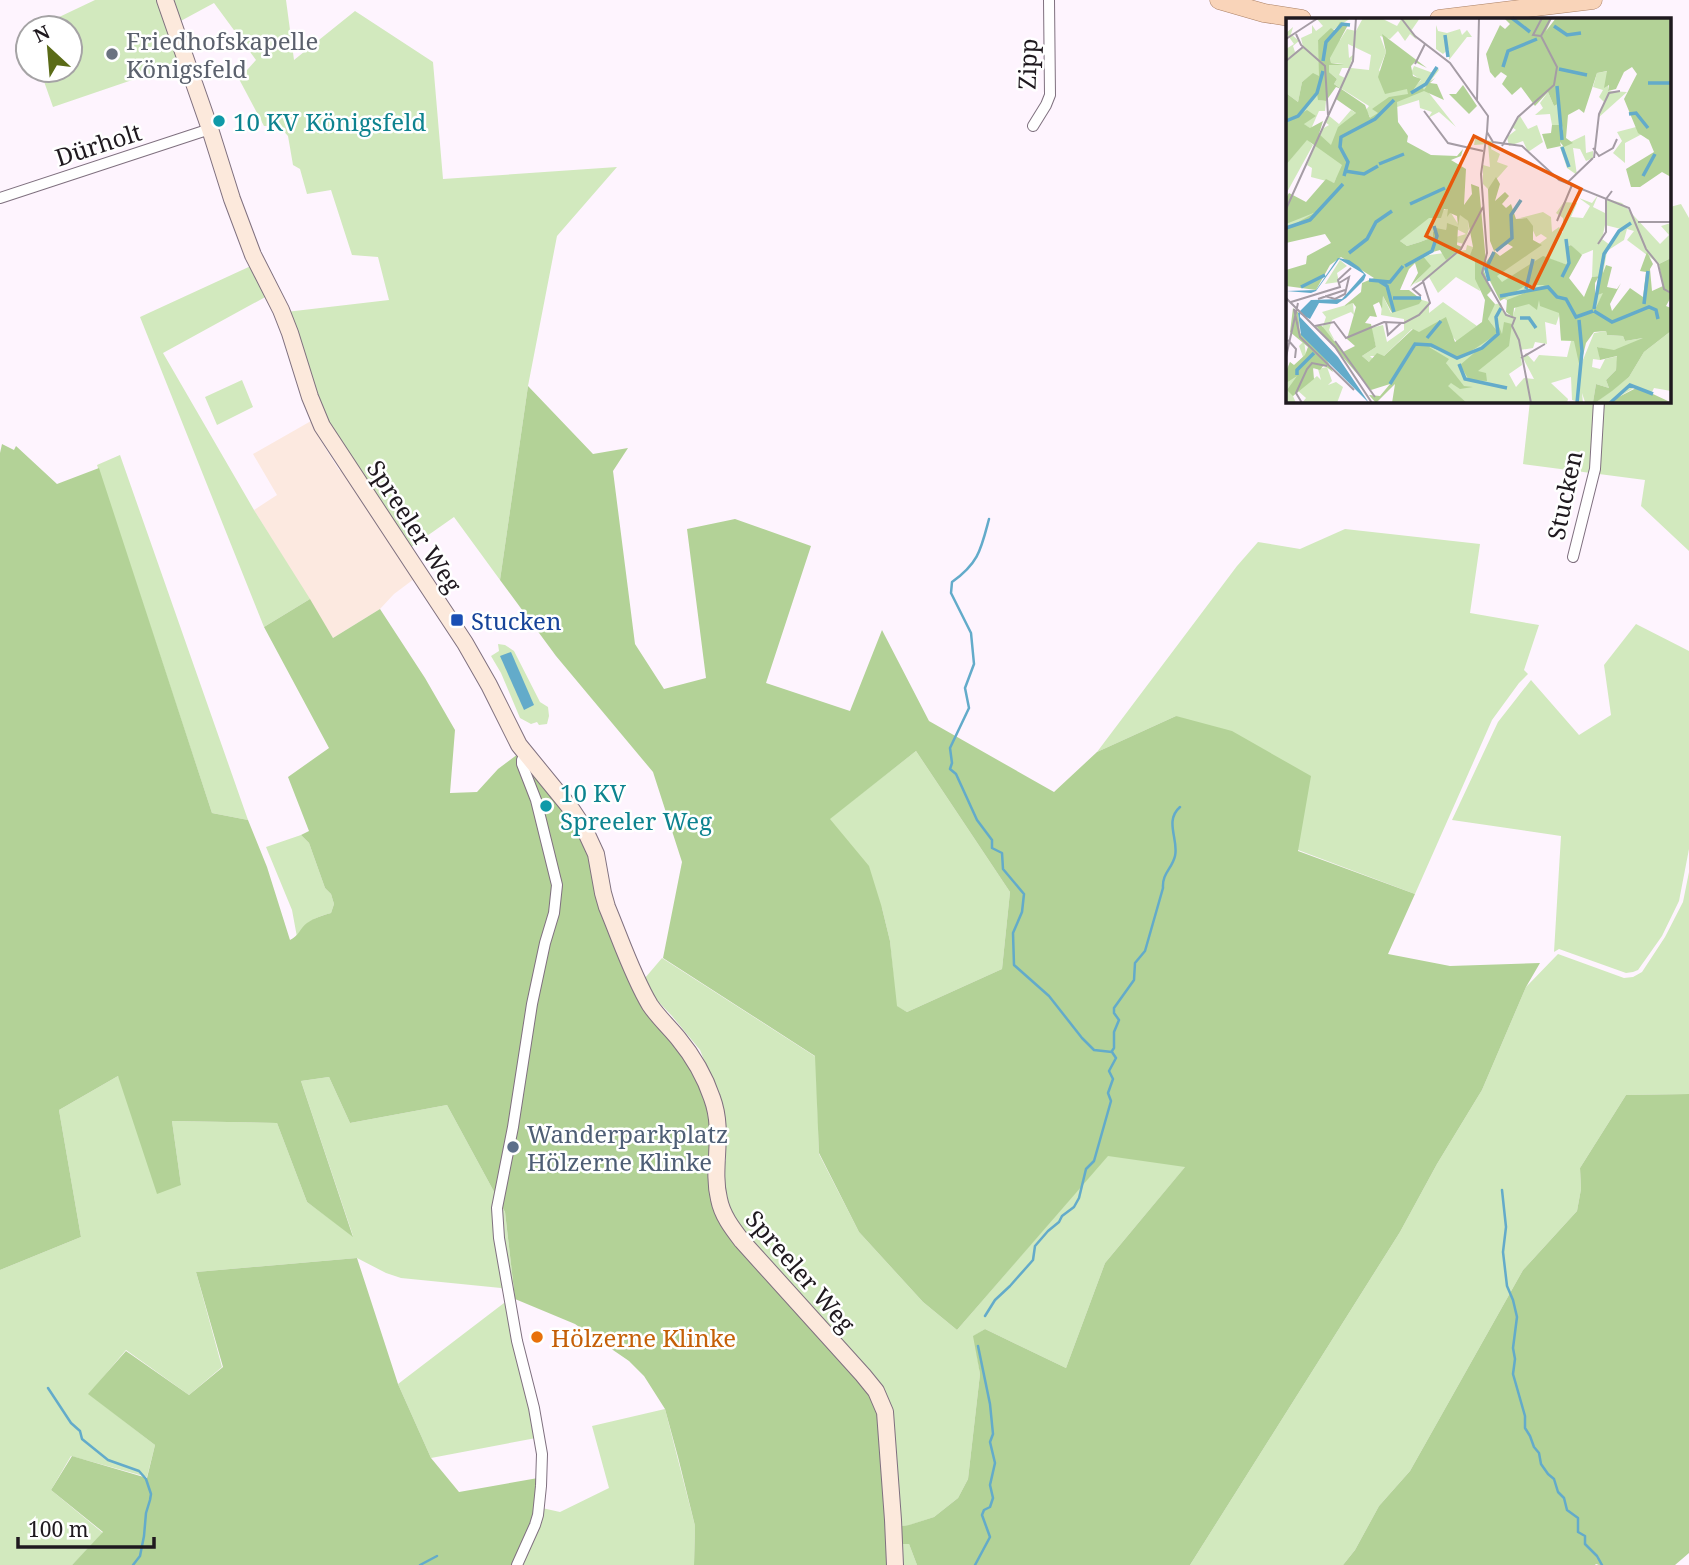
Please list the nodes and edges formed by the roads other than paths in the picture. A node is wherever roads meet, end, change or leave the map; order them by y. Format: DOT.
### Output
graph roads {
  1 [pos="165,0"];
  2 [pos="1049,0"];
  3 [pos="1219,0"];
  4 [pos="1593,0"];
  5 [pos="1472,8"];
  6 [pos="1295,18"];
  7 [pos="1442,18"];
  8 [pos="1033,126"];
  9 [pos="210,129"];
  10 [pos="0,198"];
  11 [pos="1599,402"];
  12 [pos="1573,557"];
  13 [pos="525,754"];
  14 [pos="517,1565"];
  15 [pos="895,1565"];
  1 -- 9 [label="street, Spreeler Weg"];
  2 -- 8 [label="street, Zipp"];
  3 -- 6 [label="main road"];
  4 -- 5 [label="main road"];
  5 -- 7 [label="main road"];
  9 -- 10 [label="street, Dürholt"];
  9 -- 13 [label="street, Spreeler Weg"];
  11 -- 12 [label="street, Stucken"];
  13 -- 14 [label="street"];
  13 -- 15 [label="street, Spreeler Weg"];
}
